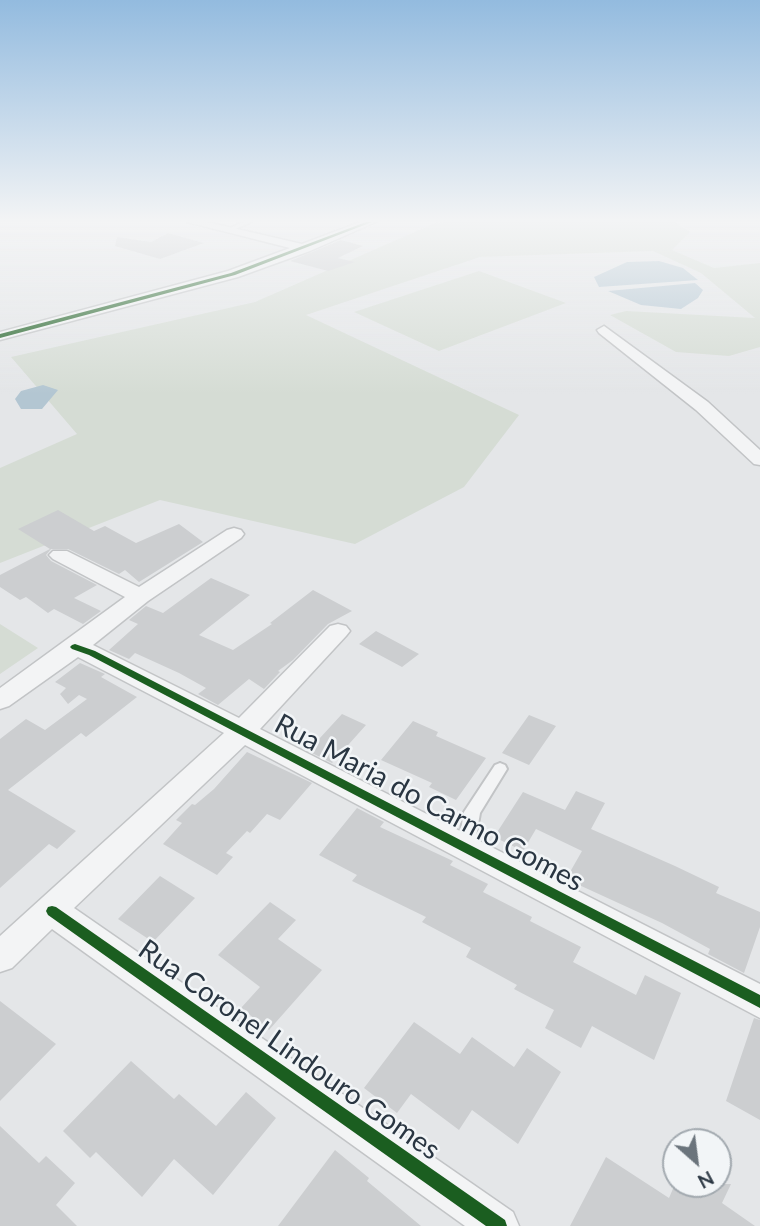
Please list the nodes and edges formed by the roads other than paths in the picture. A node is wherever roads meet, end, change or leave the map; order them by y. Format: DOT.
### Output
graph roads {
  1 [pos="211,279"];
  2 [pos="604,330"];
  3 [pos="0,336"];
  4 [pos="760,460"];
  5 [pos="234,534"];
  6 [pos="60,555"];
  7 [pos="140,596"];
  8 [pos="338,631"];
  9 [pos="75,647"];
  10 [pos="0,700"];
  11 [pos="242,732"];
  12 [pos="500,769"];
  13 [pos="466,848"];
  14 [pos="52,911"];
  15 [pos="0,957"];
  16 [pos="760,1002"];
  17 [pos="499,1226"];
  1 -- 3 [label="street"];
  2 -- 4 [label="street"];
  5 -- 7 [label="street"];
  6 -- 7 [label="street"];
  7 -- 9 [label="street"];
  8 -- 11 [label="street"];
  9 -- 10 [label="street"];
  9 -- 11 [label="street, Rua Maria do Carmo Gomes"];
  11 -- 13 [label="street, Rua Maria do Carmo Gomes"];
  11 -- 14 [label="street"];
  12 -- 13 [label="lane"];
  13 -- 16 [label="street, Rua Maria do Carmo Gomes"];
  14 -- 15 [label="street"];
  14 -- 17 [label="street, Rua Coronel Lindouro Gomes"];
}
